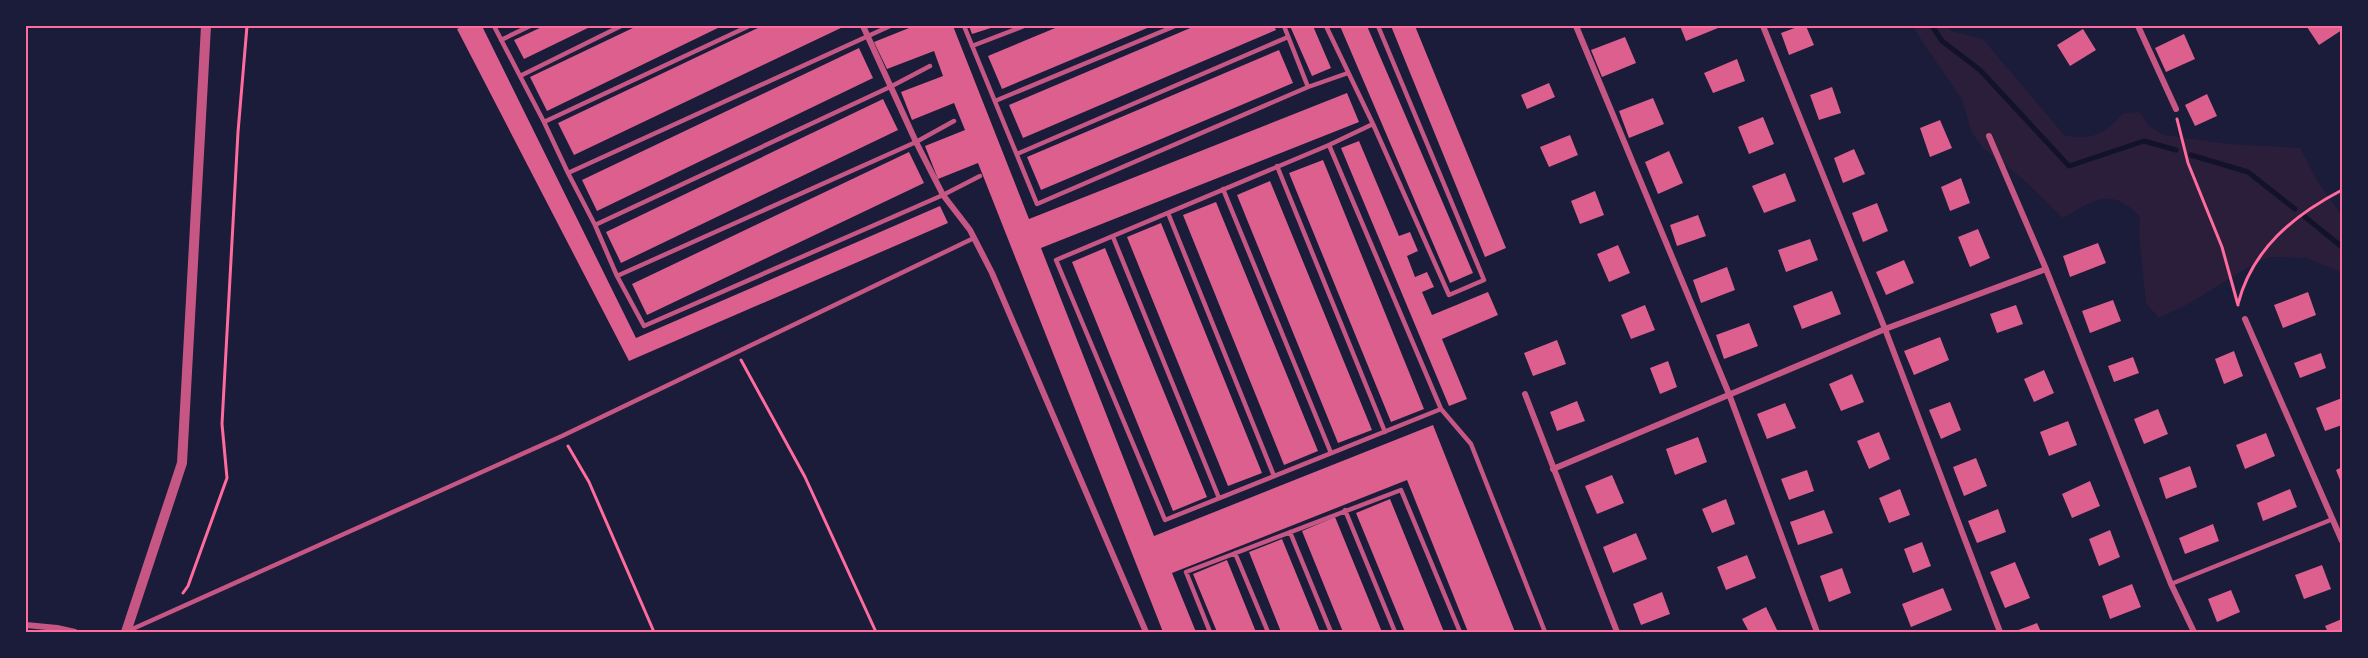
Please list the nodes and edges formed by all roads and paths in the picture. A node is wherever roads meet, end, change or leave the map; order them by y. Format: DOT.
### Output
graph roads {
  1 [pos="206,26"];
  2 [pos="247,26"];
  3 [pos="494,26"];
  4 [pos="530,26"];
  5 [pos="621,26"];
  6 [pos="749,26"];
  7 [pos="863,26"];
  8 [pos="890,26"];
  9 [pos="964,26"];
  10 [pos="1024,26"];
  11 [pos="1175,26"];
  12 [pos="1284,26"];
  13 [pos="1326,26"];
  14 [pos="1378,26"];
  15 [pos="1576,26"];
  16 [pos="1763,26"];
  17 [pos="2141,27"];
  18 [pos="868,37"];
  19 [pos="1288,37"];
  20 [pos="501,40"];
  21 [pos="972,46"];
  22 [pos="930,66"];
  23 [pos="1348,73"];
  24 [pos="520,76"];
  25 [pos="892,86"];
  26 [pos="1308,87"];
  27 [pos="995,101"];
  28 [pos="2176,109"];
  29 [pos="954,121"];
  30 [pos="544,122"];
  31 [pos="1373,124"];
  32 [pos="1989,136"];
  33 [pos="916,142"];
  34 [pos="1329,145"];
  35 [pos="1017,154"];
  36 [pos="1277,166"];
  37 [pos="568,173"];
  38 [pos="981,176"];
  39 [pos="1223,189"];
  40 [pos="2343,190"];
  41 [pos="943,195"];
  42 [pos="1168,213"];
  43 [pos="595,225"];
  44 [pos="1113,237"];
  45 [pos="974,238"];
  46 [pos="2046,269"];
  47 [pos="617,276"];
  48 [pos="2238,305"];
  49 [pos="2245,320"];
  50 [pos="1885,328"];
  51 [pos="737,352"];
  52 [pos="1525,394"];
  53 [pos="1729,394"];
  54 [pos="1441,409"];
  55 [pos="1385,432"];
  56 [pos="562,436"];
  57 [pos="1331,453"];
  58 [pos="1553,469"];
  59 [pos="1274,476"];
  60 [pos="1219,498"];
  61 [pos="1345,510"];
  62 [pos="2332,519"];
  63 [pos="1290,532"];
  64 [pos="2343,541"];
  65 [pos="1235,553"];
  66 [pos="2171,584"];
  67 [pos="168,613"];
  68 [pos="26,625"];
  69 [pos="126,632"];
  70 [pos="75,633"];
  71 [pos="654,633"];
  72 [pos="876,633"];
  73 [pos="1146,633"];
  74 [pos="1210,633"];
  75 [pos="1268,633"];
  76 [pos="1331,633"];
  77 [pos="1395,633"];
  78 [pos="1460,633"];
  79 [pos="1545,633"];
  80 [pos="1617,633"];
  81 [pos="1818,633"];
  82 [pos="2000,633"];
  83 [pos="2193,633"];
  1 -- 69 [label="street"];
  2 -- 67 [label="path"];
  3 -- 20 [label="lane"];
  4 -- 20 [label="lane"];
  5 -- 24 [label="lane"];
  6 -- 30 [label="lane"];
  7 -- 18 [label="street"];
  8 -- 18 [label="lane"];
  9 -- 21 [label="lane"];
  10 -- 21 [label="lane"];
  11 -- 27 [label="lane"];
  12 -- 19 [label="lane"];
  13 -- 23 [label="lane"];
  14 -- 31 [label="lane"];
  15 -- 53 [label="street"];
  16 -- 50 [label="street"];
  17 -- 28 [label="street"];
  18 -- 25 [label="street"];
  18 -- 37 [label="lane"];
  19 -- 26 [label="lane"];
  19 -- 35 [label="lane"];
  20 -- 24 [label="lane"];
  21 -- 27 [label="lane"];
  22 -- 25 [label="lane"];
  23 -- 26 [label="lane"];
  23 -- 31 [label="lane"];
  24 -- 30 [label="lane"];
  25 -- 33 [label="street"];
  25 -- 43 [label="lane"];
  26 -- 35 [label="lane"];
  27 -- 35 [label="lane"];
  28 -- 48 [label="path"];
  29 -- 33 [label="lane"];
  30 -- 37 [label="lane"];
  31 -- 34 [label="lane"];
  32 -- 46 [label="street"];
  33 -- 41 [label="street"];
  33 -- 47 [label="lane"];
  34 -- 36 [label="lane"];
  34 -- 54 [label="lane"];
  36 -- 39 [label="lane"];
  36 -- 55 [label="lane"];
  37 -- 43 [label="lane"];
  38 -- 41 [label="lane"];
  39 -- 42 [label="lane"];
  39 -- 57 [label="lane"];
  40 -- 48 [label="path"];
  41 -- 45 [label="street"];
  41 -- 47 [label="lane"];
  42 -- 44 [label="lane"];
  42 -- 59 [label="lane"];
  43 -- 47 [label="lane"];
  44 -- 60 [label="lane"];
  44 -- 60 [label="lane"];
  45 -- 51 [label="lane"];
  45 -- 73 [label="street"];
  46 -- 50 [label="street"];
  46 -- 66 [label="street"];
  48 -- 49 [label="path"];
  49 -- 62 [label="street"];
  50 -- 53 [label="street"];
  50 -- 82 [label="street"];
  51 -- 56 [label="lane"];
  51 -- 72 [label="path"];
  52 -- 58 [label="street"];
  53 -- 58 [label="street"];
  53 -- 81 [label="street"];
  54 -- 55 [label="lane"];
  54 -- 79 [label="lane"];
  55 -- 57 [label="lane"];
  56 -- 67 [label="lane"];
  56 -- 71 [label="path"];
  57 -- 59 [label="lane"];
  58 -- 80 [label="street"];
  59 -- 60 [label="lane"];
  61 -- 63 [label="lane"];
  61 -- 77 [label="lane"];
  61 -- 78 [label="lane"];
  62 -- 64 [label="street"];
  62 -- 66 [label="lane"];
  63 -- 65 [label="lane"];
  63 -- 76 [label="lane"];
  65 -- 74 [label="lane"];
  65 -- 75 [label="lane"];
  66 -- 83 [label="street"];
  67 -- 69 [label="lane"];
  68 -- 70 [label="street"];
}
